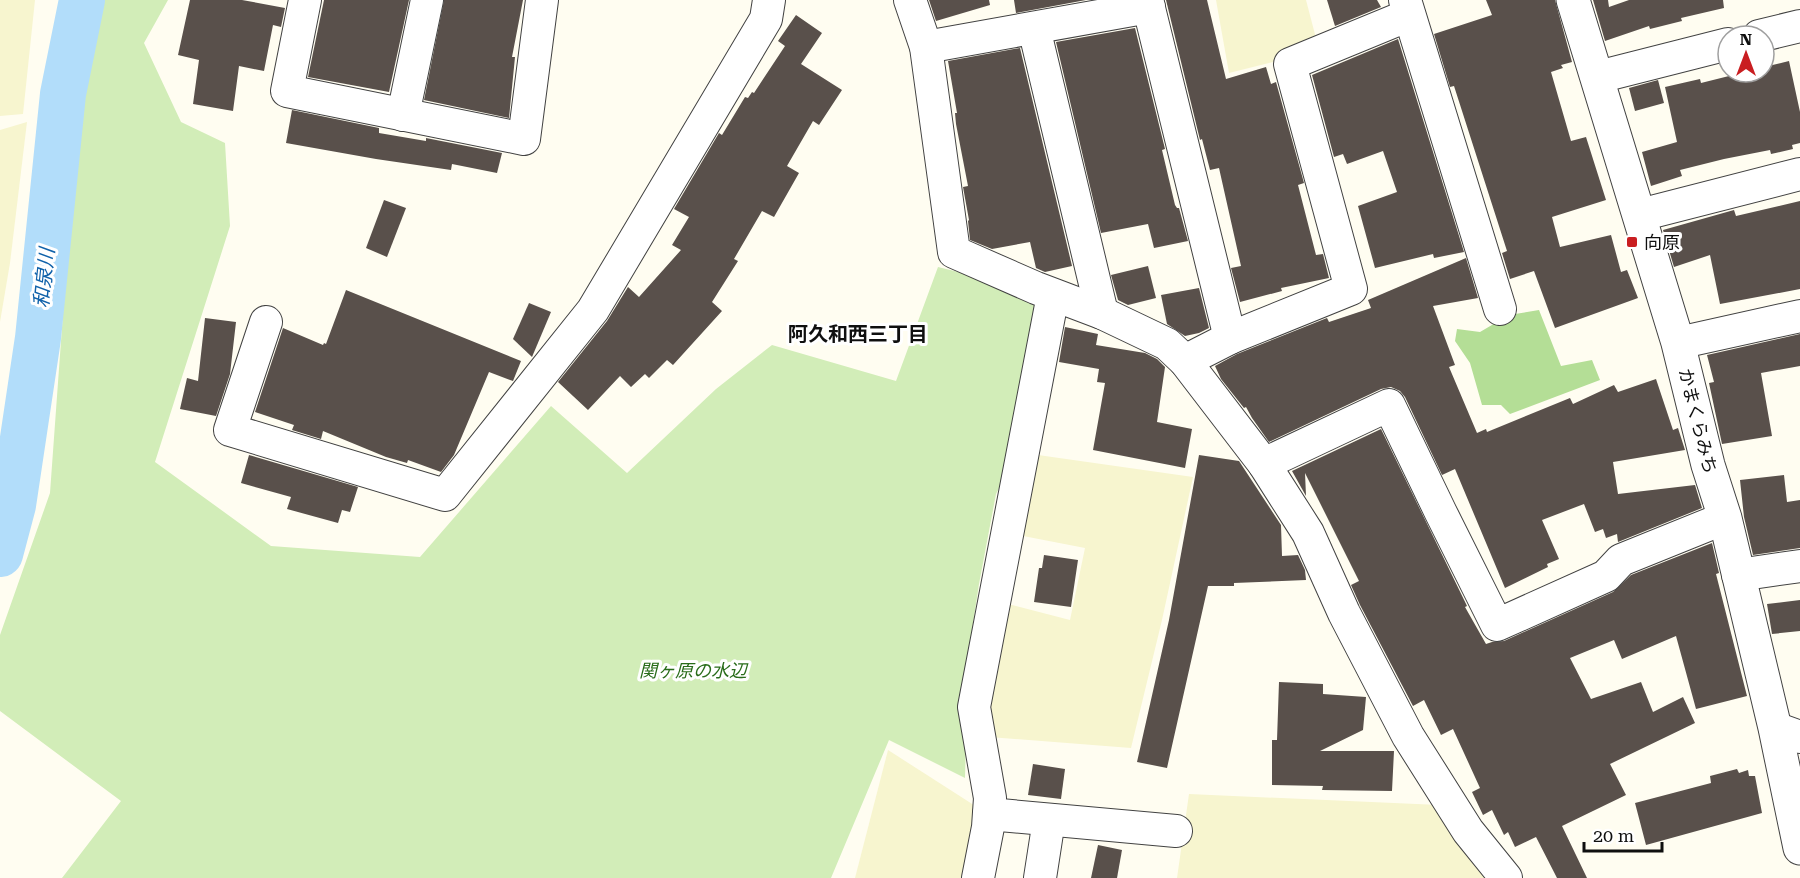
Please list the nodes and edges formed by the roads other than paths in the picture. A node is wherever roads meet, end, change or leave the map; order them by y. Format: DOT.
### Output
graph roads {
  1 [pos="305,0"];
  2 [pos="427,0"];
  3 [pos="542,0"];
  4 [pos="769,0"];
  5 [pos="910,0"];
  6 [pos="1574,0"];
  7 [pos="1148,4"];
  8 [pos="1407,7"];
  9 [pos="1800,26"];
  10 [pos="1034,28"];
  11 [pos="1776,32"];
  12 [pos="926,47"];
  13 [pos="1716,47"];
  14 [pos="1598,77"];
  15 [pos="403,115"];
  16 [pos="1800,174"];
  17 [pos="1640,215"];
  18 [pos="1053,295"];
  19 [pos="1500,309"];
  20 [pos="1102,313"];
  21 [pos="1800,316"];
  22 [pos="266,322"];
  23 [pos="1230,338"];
  24 [pos="1678,343"];
  25 [pos="1185,361"];
  26 [pos="1264,464"];
  27 [pos="1725,518"];
  28 [pos="1800,566"];
  29 [pos="1738,575"];
  30 [pos="1788,733"];
  31 [pos="989,814"];
  32 [pos="1049,820"];
  33 [pos="1176,831"];
  34 [pos="1800,848"];
  35 [pos="978,878"];
  36 [pos="1040,878"];
  37 [pos="1506,878"];
  1 -- 15 [label="street"];
  2 -- 15 [label="street"];
  3 -- 15 [label="street"];
  4 -- 22 [label="street"];
  5 -- 12 [label="street"];
  6 -- 14 [label="street, かまくらみち"];
  7 -- 10 [label="street"];
  7 -- 23 [label="street"];
  8 -- 19 [label="street"];
  8 -- 23 [label="street"];
  9 -- 11 [label="street"];
  10 -- 12 [label="street"];
  10 -- 20 [label="street"];
  12 -- 18 [label="street"];
  13 -- 14 [label="street"];
  14 -- 17 [label="street, かまくらみち"];
  16 -- 17 [label="street"];
  17 -- 24 [label="street, かまくらみち"];
  18 -- 20 [label="street"];
  18 -- 31 [label="street"];
  20 -- 25 [label="street"];
  21 -- 24 [label="street"];
  23 -- 25 [label="street"];
  24 -- 27 [label="street, かまくらみち"];
  25 -- 26 [label="street"];
  26 -- 27 [label="street"];
  26 -- 37 [label="street"];
  27 -- 29 [label="street, かまくらみち"];
  28 -- 29 [label="street"];
  29 -- 30 [label="street, かまくらみち"];
  30 -- 34 [label="street, かまくらみち"];
  31 -- 32 [label="street"];
  31 -- 35 [label="street"];
  32 -- 33 [label="street"];
  32 -- 36 [label="street"];
}
